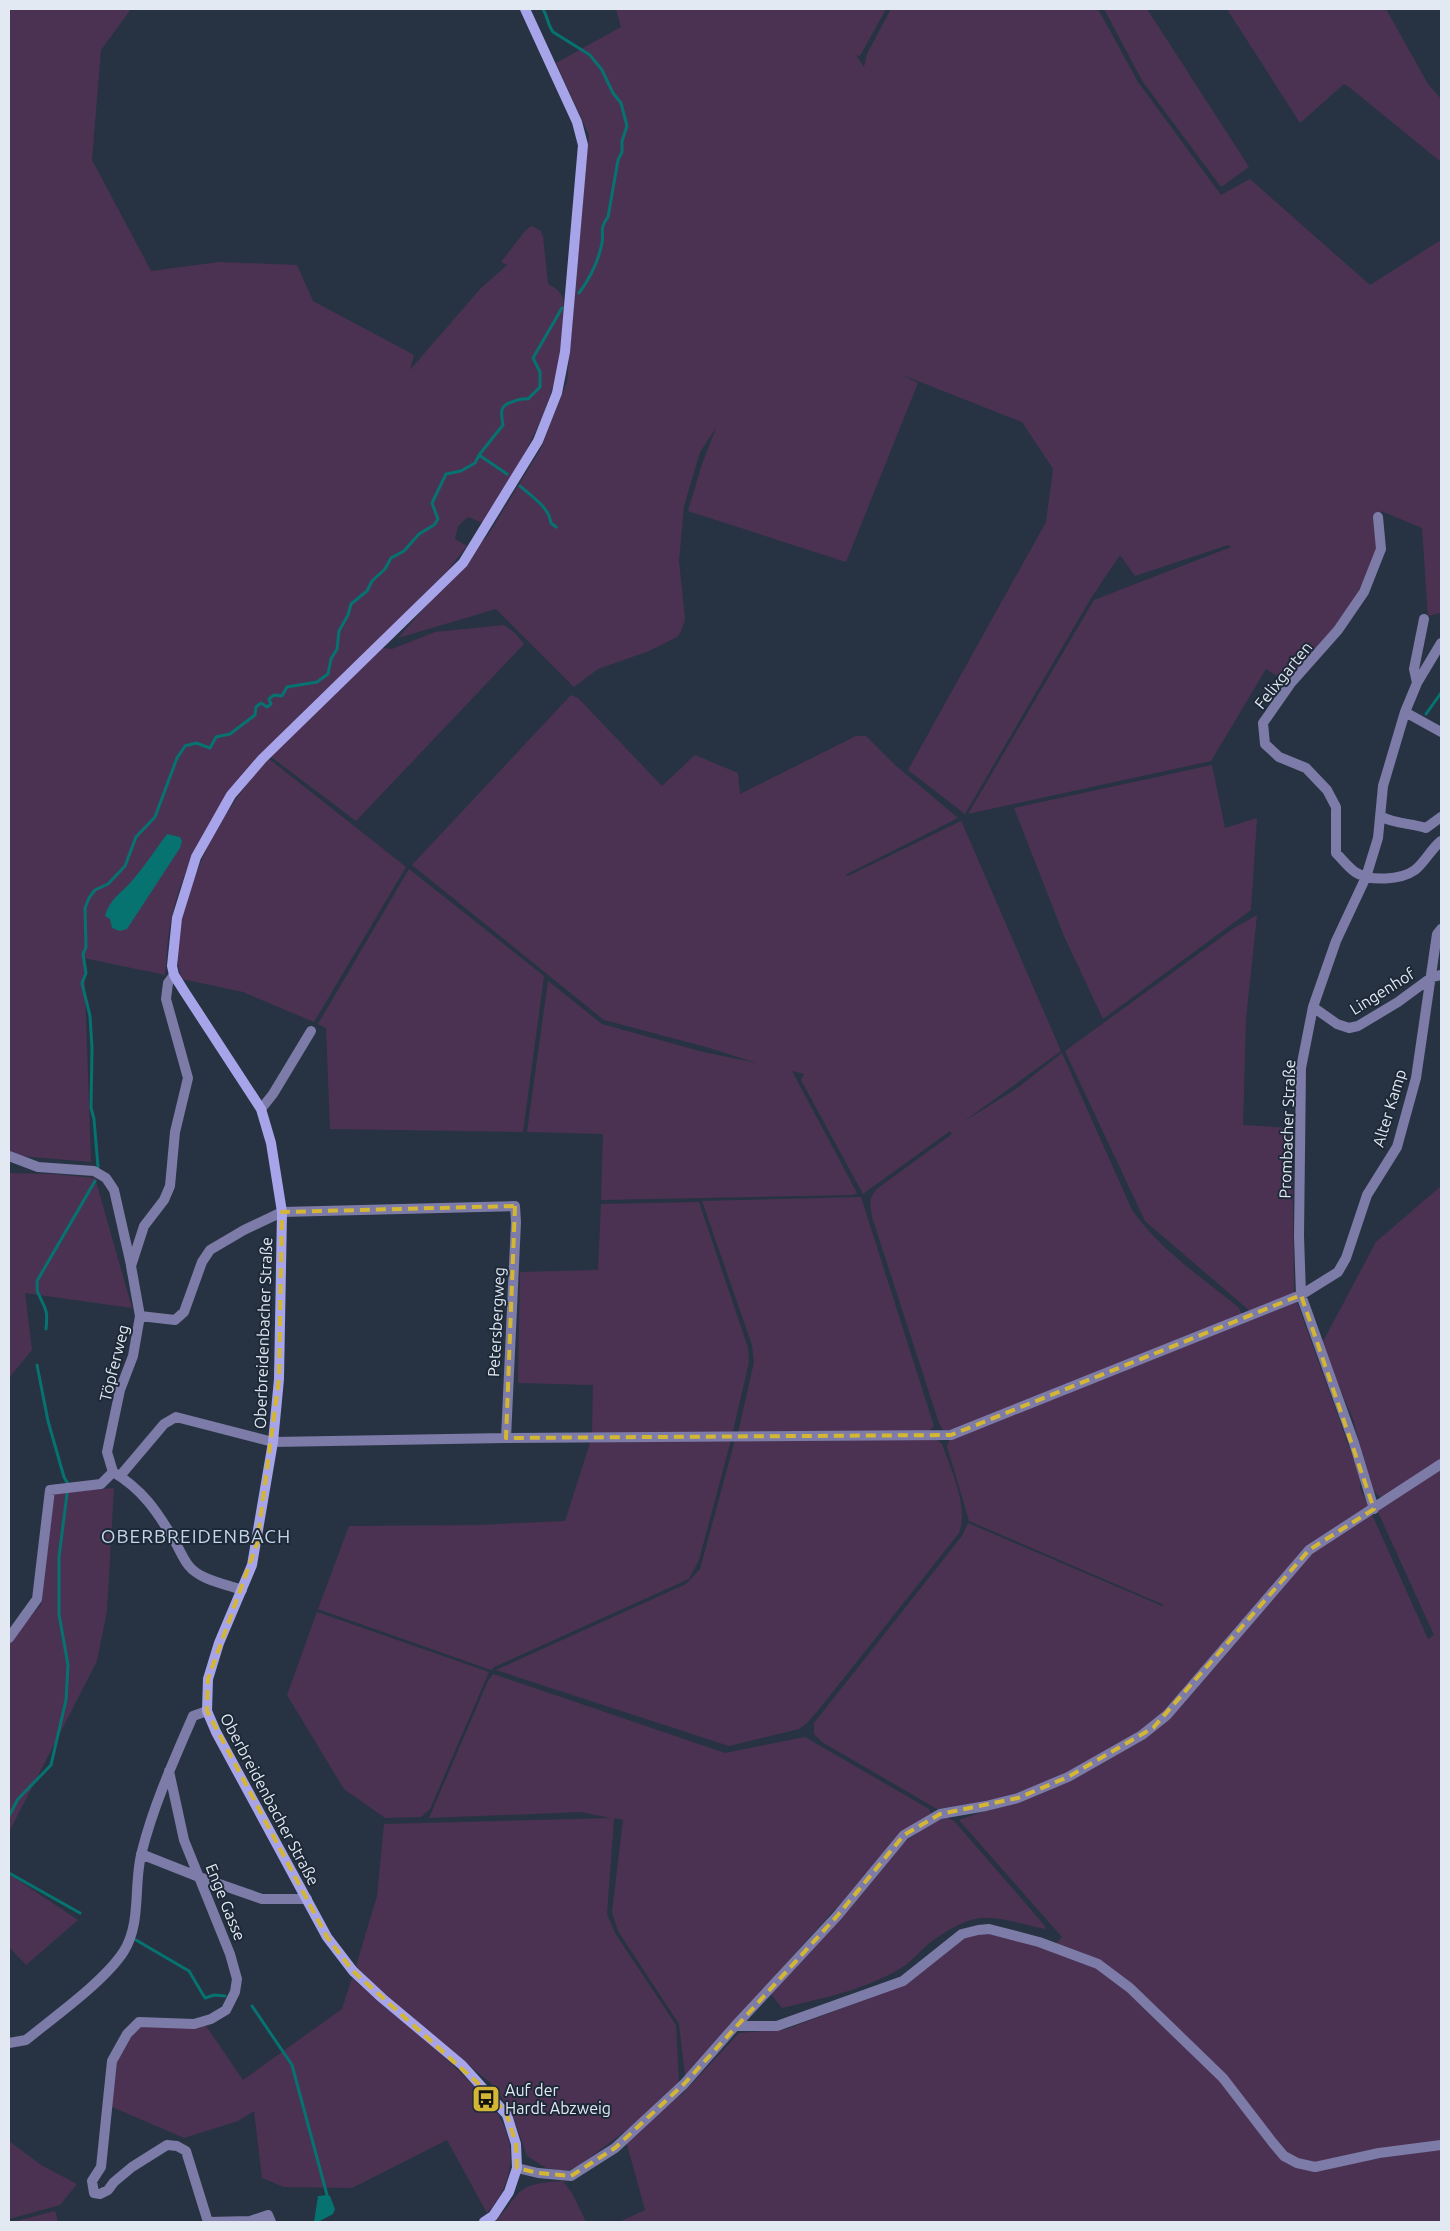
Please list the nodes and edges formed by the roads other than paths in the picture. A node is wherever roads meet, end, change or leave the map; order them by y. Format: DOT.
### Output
graph roads {
  1 [pos="525,9"];
  2 [pos="1378,517"];
  3 [pos="1424,620"];
  4 [pos="1441,643"];
  5 [pos="1417,683"];
  6 [pos="1405,712"];
  7 [pos="1441,732"];
  8 [pos="1382,817"];
  9 [pos="1441,817"];
  10 [pos="1441,841"];
  11 [pos="1366,877"];
  12 [pos="1441,929"];
  13 [pos="174,975"];
  14 [pos="1437,976"];
  15 [pos="1313,1007"];
  16 [pos="311,1031"];
  17 [pos="262,1109"];
  18 [pos="9,1156"];
  19 [pos="282,1212"];
  20 [pos="131,1266"];
  21 [pos="1301,1296"];
  22 [pos="140,1316"];
  23 [pos="506,1438"];
  24 [pos="274,1442"];
  25 [pos="1441,1464"];
  26 [pos="117,1474"];
  27 [pos="1374,1509"];
  28 [pos="242,1590"];
  29 [pos="9,1638"];
  30 [pos="207,1711"];
  31 [pos="169,1771"];
  32 [pos="141,1854"];
  33 [pos="199,1877"];
  34 [pos="307,1900"];
  35 [pos="735,2026"];
  36 [pos="9,2043"];
  37 [pos="1441,2145"];
  38 [pos="517,2168"];
  39 [pos="208,2222"];
  40 [pos="271,2222"];
  41 [pos="484,2222"];
  1 -- 13 [label="street"];
  2 -- 11 [label="street, Felixgarten"];
  3 -- 5 [label="street"];
  4 -- 5 [label="street, Prombacher Straße"];
  5 -- 6 [label="street, Prombacher Straße"];
  6 -- 7 [label="street"];
  6 -- 8 [label="street, Prombacher Straße"];
  8 -- 9 [label="street"];
  8 -- 11 [label="street, Prombacher Straße"];
  10 -- 11 [label="street"];
  11 -- 15 [label="street, Prombacher Straße"];
  12 -- 14 [label="street, Alter Kamp"];
  13 -- 17 [label="street, Oberbreidenbacher Straße"];
  13 -- 20 [label="street, Töpferweg"];
  14 -- 15 [label="street, Lingenhof"];
  14 -- 21 [label="street, Alter Kamp"];
  15 -- 21 [label="street, Prombacher Straße"];
  16 -- 17 [label="street"];
  17 -- 19 [label="street, Oberbreidenbacher Straße"];
  18 -- 20 [label="street"];
  19 -- 22 [label="street"];
  19 -- 23 [label="street, Petersbergweg"];
  19 -- 24 [label="street, Oberbreidenbacher Straße"];
  20 -- 22 [label="street, Töpferweg"];
  21 -- 23 [label="street, Alter Kamp"];
  21 -- 27 [label="street, Prombacher Straße"];
  22 -- 26 [label="street, Töpferweg"];
  23 -- 24 [label="street"];
  24 -- 26 [label="street"];
  24 -- 28 [label="street, Oberbreidenbacher Straße"];
  25 -- 27 [label="street"];
  26 -- 28 [label="street"];
  26 -- 29 [label="street"];
  27 -- 35 [label="street"];
  28 -- 30 [label="street, Oberbreidenbacher Straße"];
  30 -- 31 [label="street"];
  30 -- 34 [label="street, Oberbreidenbacher Straße"];
  31 -- 32 [label="street"];
  31 -- 33 [label="street, Enge Gasse"];
  32 -- 33 [label="street"];
  32 -- 36 [label="street"];
  33 -- 34 [label="street"];
  33 -- 39 [label="street, Enge Gasse"];
  34 -- 38 [label="street, Oberbreidenbacher Straße"];
  35 -- 37 [label="street"];
  35 -- 38 [label="street"];
  38 -- 41 [label="street"];
  39 -- 40 [label="street"];
}
